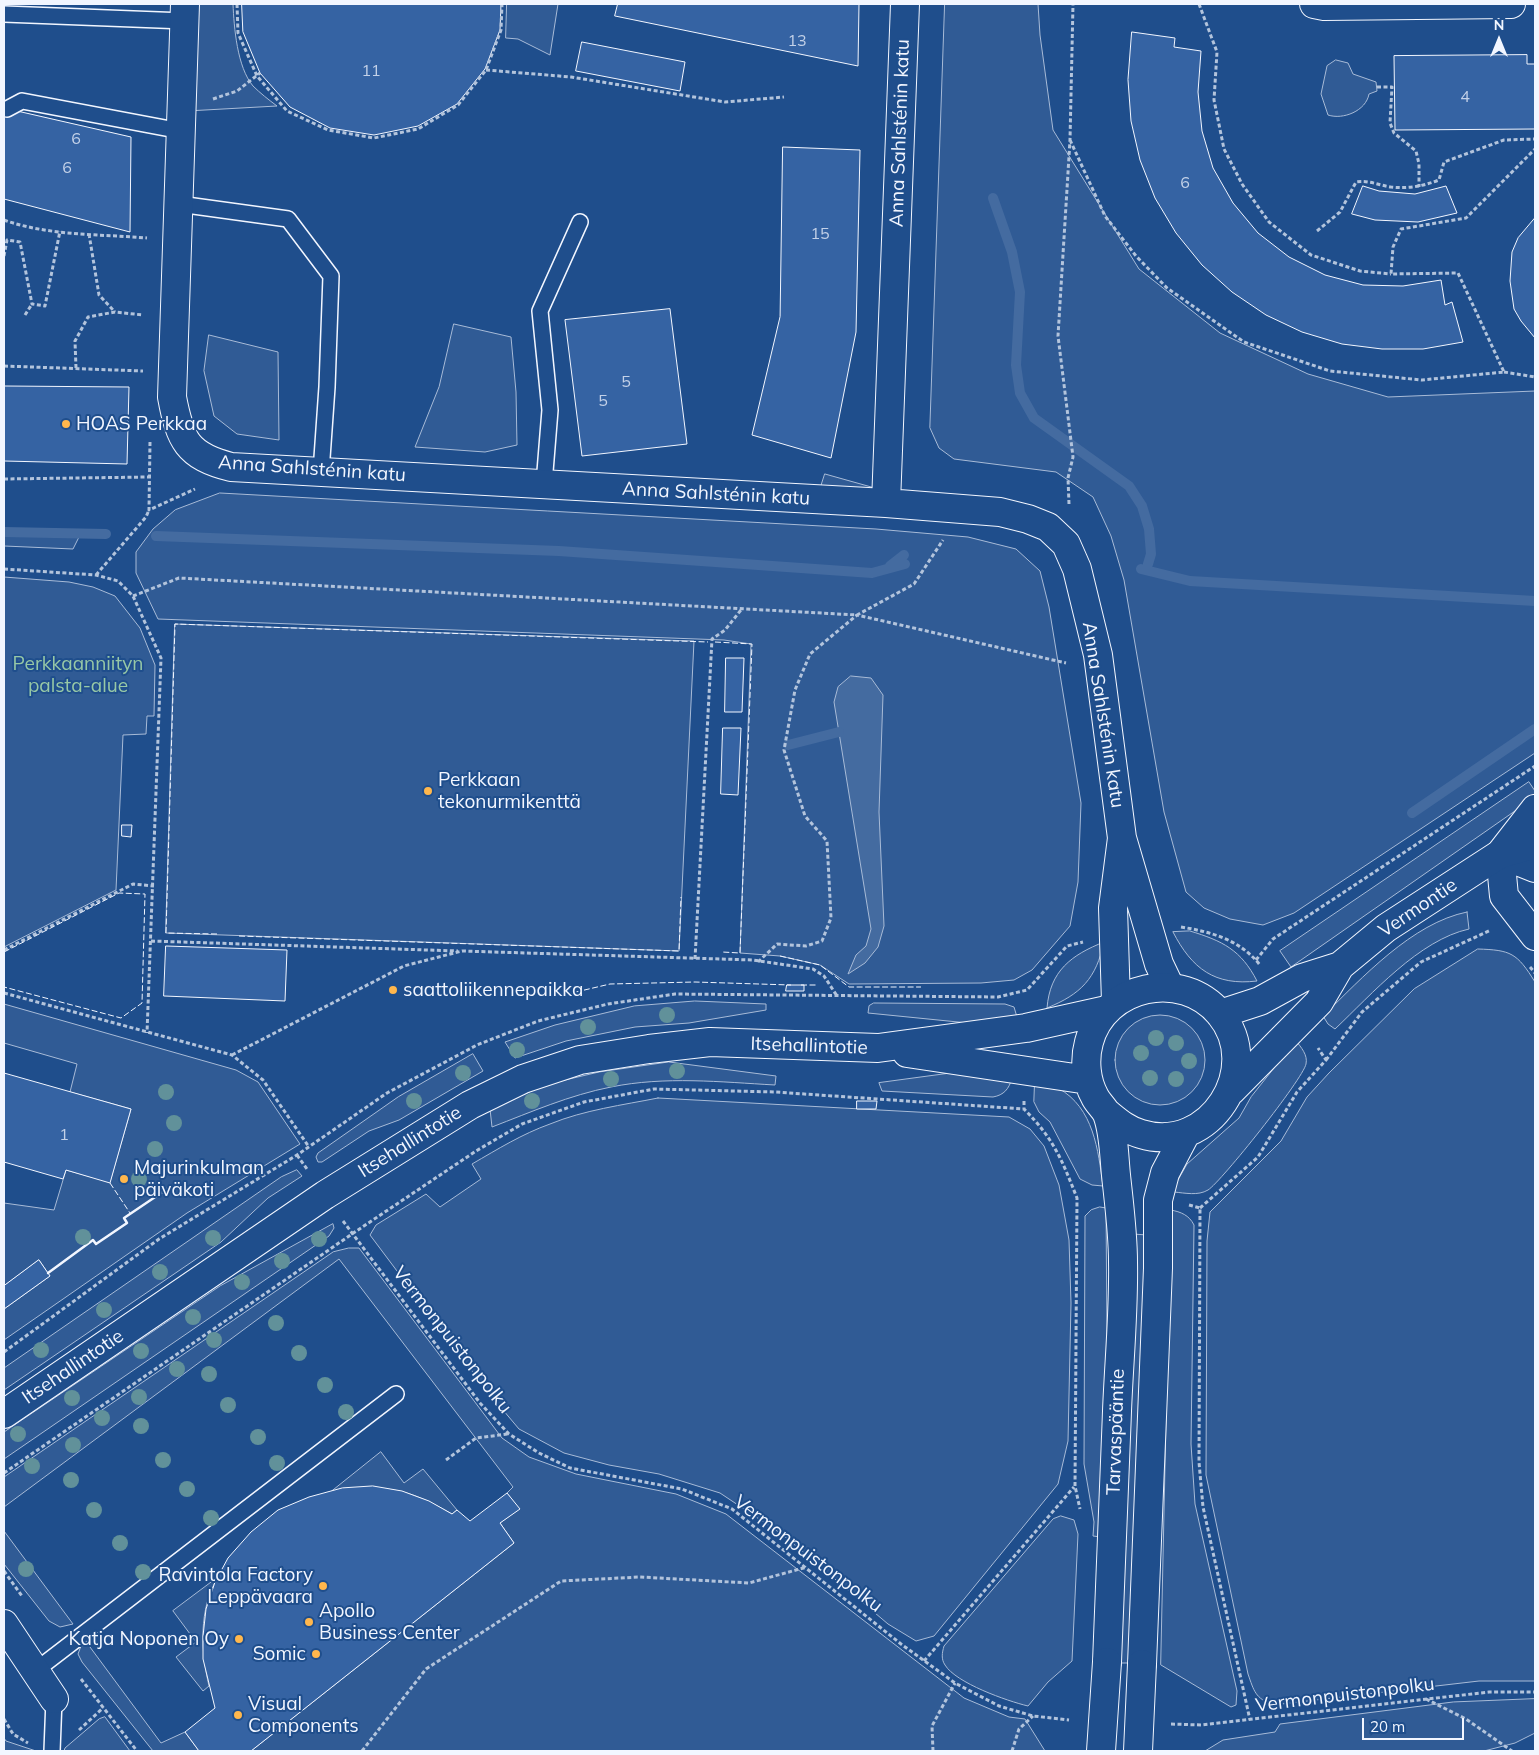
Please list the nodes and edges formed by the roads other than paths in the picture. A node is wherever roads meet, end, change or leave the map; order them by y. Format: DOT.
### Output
graph roads {
  1 [pos="905,4"];
  2 [pos="1314,4"];
  3 [pos="1511,4"];
  4 [pos="185,12"];
  5 [pos="4,14"];
  6 [pos="7,109"];
  7 [pos="181,120"];
  8 [pos="179,204"];
  9 [pos="580,222"];
  10 [pos="321,472"];
  11 [pos="544,484"];
  12 [pos="886,503"];
  13 [pos="1535,809"];
  14 [pos="1122,838"];
  15 [pos="1535,844"];
  16 [pos="1500,854"];
  17 [pos="1535,868"];
  18 [pos="1535,936"];
  19 [pos="1340,966"];
  20 [pos="1170,987"];
  21 [pos="1111,1006"];
  22 [pos="1220,1014"];
  23 [pos="878,1048"];
  24 [pos="1088,1080"];
  25 [pos="1231,1091"];
  26 [pos="1107,1113"];
  27 [pos="1186,1133"];
  28 [pos="396,1394"];
  29 [pos="4,1414"];
  30 [pos="4,1624"];
  31 [pos="35,1671"];
  32 [pos="54,1699"];
  33 [pos="52,1751"];
  34 [pos="1101,1751"];
  35 [pos="1138,1751"];
  1 -- 12 [label="main road, Anna Sahlsténin katu"];
  2 -- 3 [label="main road"];
  4 -- 5 [label="lane"];
  4 -- 7 [label="main road, Anna Sahlsténin katu"];
  6 -- 7 [label="lane"];
  7 -- 8 [label="main road, Anna Sahlsténin katu"];
  8 -- 10 [label="lane"];
  8 -- 10 [label="main road, Anna Sahlsténin katu"];
  9 -- 11 [label="lane"];
  10 -- 11 [label="main road, Anna Sahlsténin katu"];
  11 -- 12 [label="main road, Anna Sahlsténin katu"];
  12 -- 14 [label="main road, Anna Sahlsténin katu"];
  13 -- 16 [label="main road, Vermontie"];
  14 -- 20 [label="main road, Anna Sahlsténin katu"];
  14 -- 21 [label="main road, Anna Sahlsténin katu"];
  15 -- 16 [label="main road, Vermontie"];
  16 -- 17 [label="main road"];
  16 -- 18 [label="main road"];
  16 -- 19 [label="main road, Vermontie"];
  19 -- 22 [label="main road, Vermontie"];
  19 -- 25 [label="main road, Vermontie"];
  20 -- 21 [label="main road"];
  20 -- 22 [label="main road"];
  21 -- 23 [label="main road, Itsehallintotie"];
  21 -- 24 [label="main road"];
  22 -- 25 [label="main road"];
  23 -- 24 [label="main road, Itsehallintotie"];
  23 -- 29 [label="main road, Itsehallintotie"];
  24 -- 26 [label="main road"];
  25 -- 27 [label="main road"];
  26 -- 27 [label="main road"];
  26 -- 34 [label="main road, Tarvaspääntie, bridge"];
  27 -- 35 [label="main road, Tarvaspääntie, bridge"];
  28 -- 31 [label="lane"];
  30 -- 31 [label="main road"];
  31 -- 32 [label="main road"];
  32 -- 33 [label="lane"];
}
